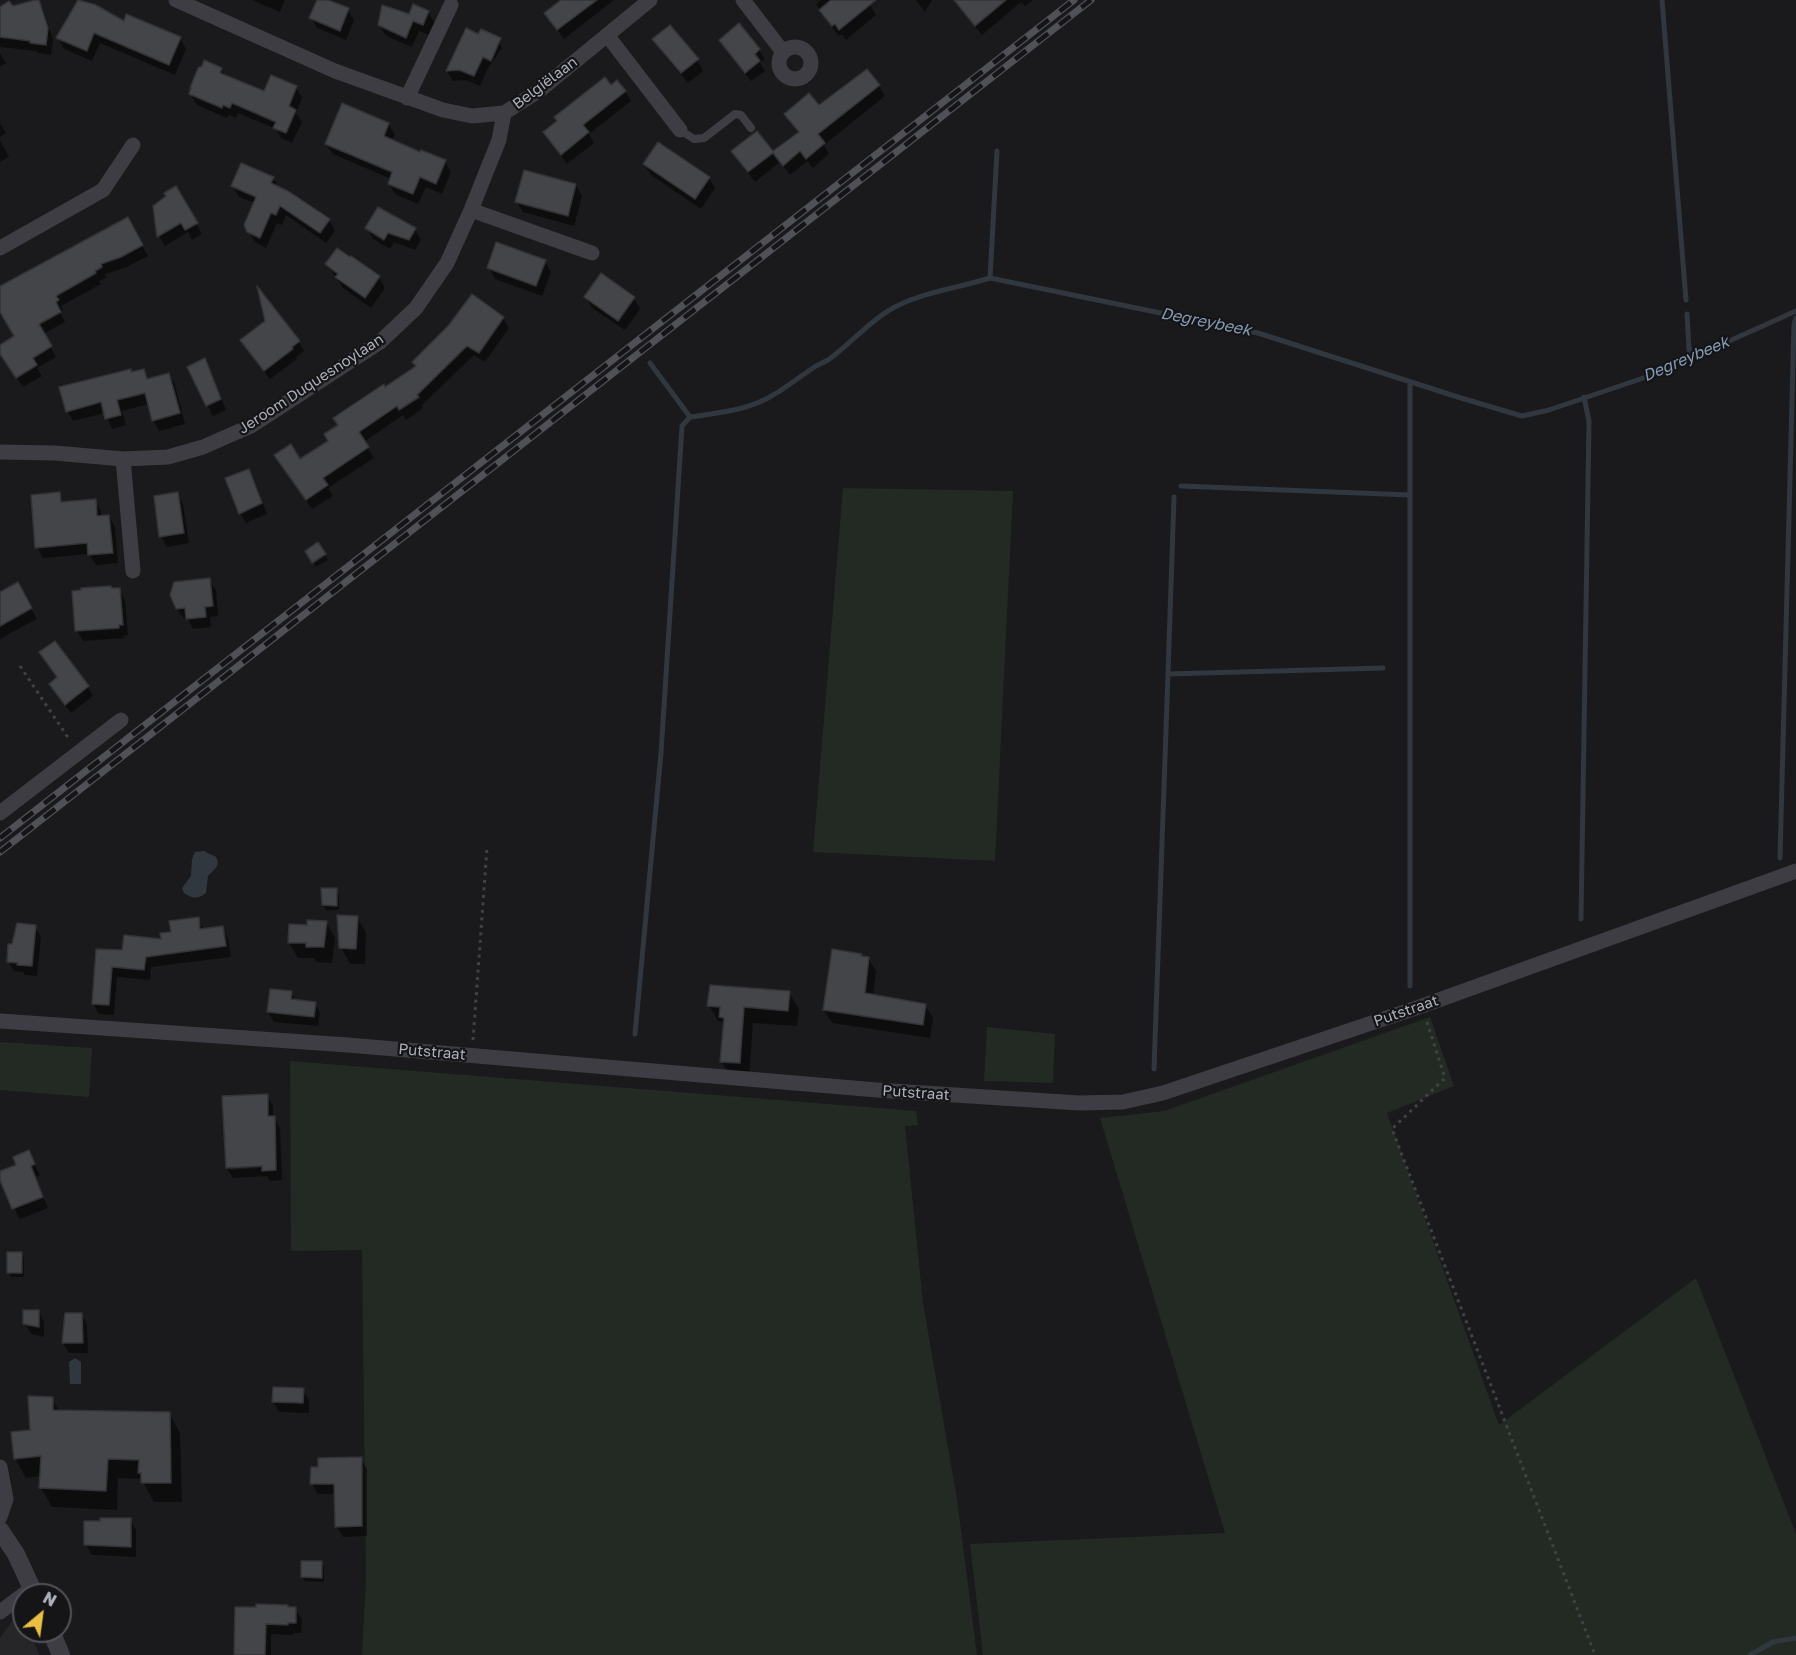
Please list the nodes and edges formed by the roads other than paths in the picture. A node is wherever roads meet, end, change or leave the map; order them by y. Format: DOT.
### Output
graph roads {
  1 [pos="176,0"];
  2 [pos="650,0"];
  3 [pos="742,0"];
  4 [pos="202,5"];
  5 [pos="451,5"];
  6 [pos="607,35"];
  7 [pos="783,52"];
  8 [pos="407,98"];
  9 [pos="504,113"];
  10 [pos="751,128"];
  11 [pos="680,130"];
  12 [pos="133,145"];
  13 [pos="471,210"];
  14 [pos="0,248"];
  15 [pos="592,253"];
  16 [pos="0,452"];
  17 [pos="123,459"];
  18 [pos="133,571"];
  19 [pos="121,720"];
  20 [pos="0,813"];
  21 [pos="1796,871"];
  22 [pos="0,1021"];
  23 [pos="0,1467"];
  24 [pos="0,1517"];
  25 [pos="0,1530"];
  26 [pos="30,1583"];
  1 -- 4 [label="street, Belgiëlaan"];
  2 -- 6 [label="street, Belgiëlaan"];
  3 -- 7 [label="street"];
  4 -- 8 [label="street, Belgiëlaan"];
  5 -- 8 [label="street"];
  6 -- 9 [label="street, Belgiëlaan"];
  6 -- 11 [label="street"];
  8 -- 9 [label="street, Belgiëlaan"];
  9 -- 13 [label="street, Jeroom Duquesnoylaan"];
  10 -- 11 [label="lane"];
  12 -- 14 [label="street"];
  13 -- 15 [label="street"];
  13 -- 17 [label="street, Jeroom Duquesnoylaan"];
  16 -- 17 [label="street, Jeroom Duquesnoylaan"];
  17 -- 18 [label="street"];
  19 -- 20 [label="street"];
  21 -- 22 [label="street, Putstraat"];
  23 -- 24 [label="street"];
  25 -- 26 [label="street"];
}
